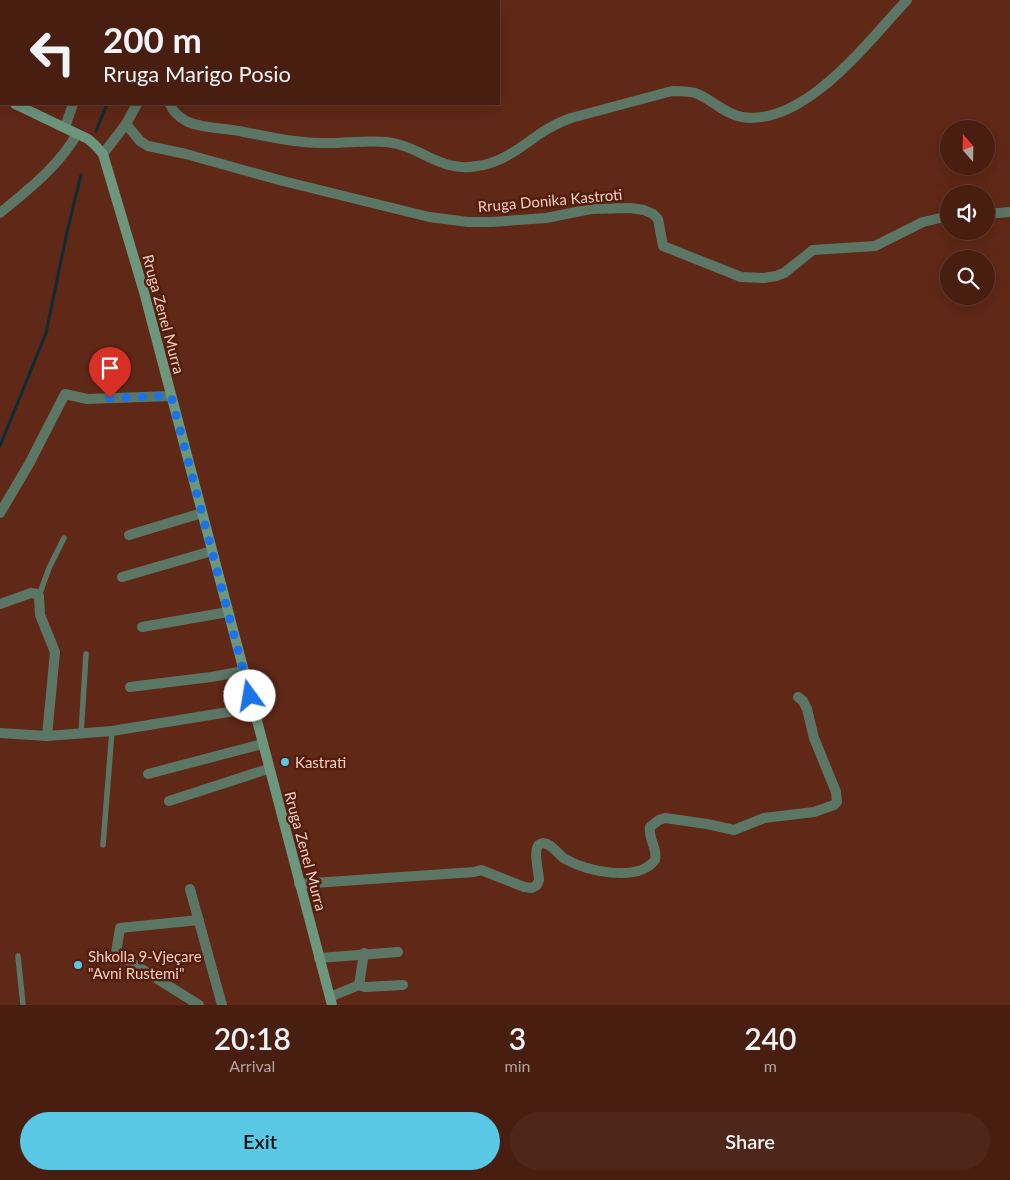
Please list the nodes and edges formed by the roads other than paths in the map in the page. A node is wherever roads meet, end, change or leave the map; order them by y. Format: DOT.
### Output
graph roads {
  1 [pos="907,0"];
  2 [pos="17,105"];
  3 [pos="73,105"];
  4 [pos="136,105"];
  5 [pos="171,105"];
  6 [pos="126,124"];
  7 [pos="65,127"];
  8 [pos="77,134"];
  9 [pos="103,154"];
  10 [pos="1010,212"];
  11 [pos="995,213"];
  12 [pos="0,214"];
  13 [pos="940,218"];
  14 [pos="171,396"];
  15 [pos="0,513"];
  16 [pos="202,513"];
  17 [pos="129,535"];
  18 [pos="64,538"];
  19 [pos="212,551"];
  20 [pos="122,576"];
  21 [pos="39,596"];
  22 [pos="0,604"];
  23 [pos="228,612"];
  24 [pos="142,628"];
  25 [pos="86,654"];
  26 [pos="244,671"];
  27 [pos="130,687"];
  28 [pos="798,697"];
  29 [pos="253,708"];
  30 [pos="112,732"];
  31 [pos="0,733"];
  32 [pos="81,734"];
  33 [pos="48,736"];
  34 [pos="262,744"];
  35 [pos="268,769"];
  36 [pos="148,774"];
  37 [pos="169,801"];
  38 [pos="104,845"];
  39 [pos="299,884"];
  40 [pos="190,889"];
  41 [pos="199,920"];
  42 [pos="398,952"];
  43 [pos="364,954"];
  44 [pos="18,956"];
  45 [pos="319,958"];
  46 [pos="359,985"];
  47 [pos="403,985"];
  48 [pos="331,1001"];
  49 [pos="23,1005"];
  50 [pos="199,1005"];
  51 [pos="222,1005"];
  1 -- 5 [label="street"];
  2 -- 7 [label="main road"];
  3 -- 7 [label="street"];
  4 -- 6 [label="street"];
  6 -- 9 [label="street"];
  6 -- 13 [label="street, Rruga Donika Kastroti"];
  7 -- 8 [label="main road"];
  8 -- 9 [label="main road"];
  8 -- 12 [label="street"];
  9 -- 14 [label="main road, Rruga Zenel Murra"];
  10 -- 11 [label="street"];
  14 -- 15 [label="street"];
  14 -- 16 [label="main road, Rruga Zenel Murra"];
  16 -- 17 [label="street"];
  16 -- 19 [label="main road, Rruga Zenel Murra"];
  18 -- 21 [label="lane"];
  19 -- 20 [label="street"];
  19 -- 23 [label="main road, Rruga Zenel Murra"];
  21 -- 22 [label="street"];
  21 -- 33 [label="street"];
  23 -- 24 [label="street"];
  23 -- 26 [label="main road, Rruga Zenel Murra"];
  25 -- 32 [label="lane"];
  26 -- 27 [label="street"];
  26 -- 29 [label="main road, Rruga Zenel Murra"];
  28 -- 39 [label="street"];
  29 -- 30 [label="street"];
  29 -- 34 [label="main road, Rruga Zenel Murra"];
  30 -- 32 [label="street"];
  30 -- 38 [label="lane"];
  31 -- 33 [label="street"];
  32 -- 33 [label="street"];
  34 -- 35 [label="main road, Rruga Zenel Murra"];
  34 -- 36 [label="street"];
  35 -- 37 [label="street"];
  35 -- 39 [label="main road, Rruga Zenel Murra"];
  39 -- 45 [label="main road, Rruga Zenel Murra"];
  40 -- 41 [label="street"];
  41 -- 50 [label="street"];
  41 -- 51 [label="street"];
  42 -- 43 [label="street"];
  43 -- 45 [label="street"];
  43 -- 46 [label="street"];
  44 -- 49 [label="lane"];
  45 -- 48 [label="main road, Rruga Zenel Murra"];
  46 -- 47 [label="street"];
  46 -- 48 [label="street"];
}
